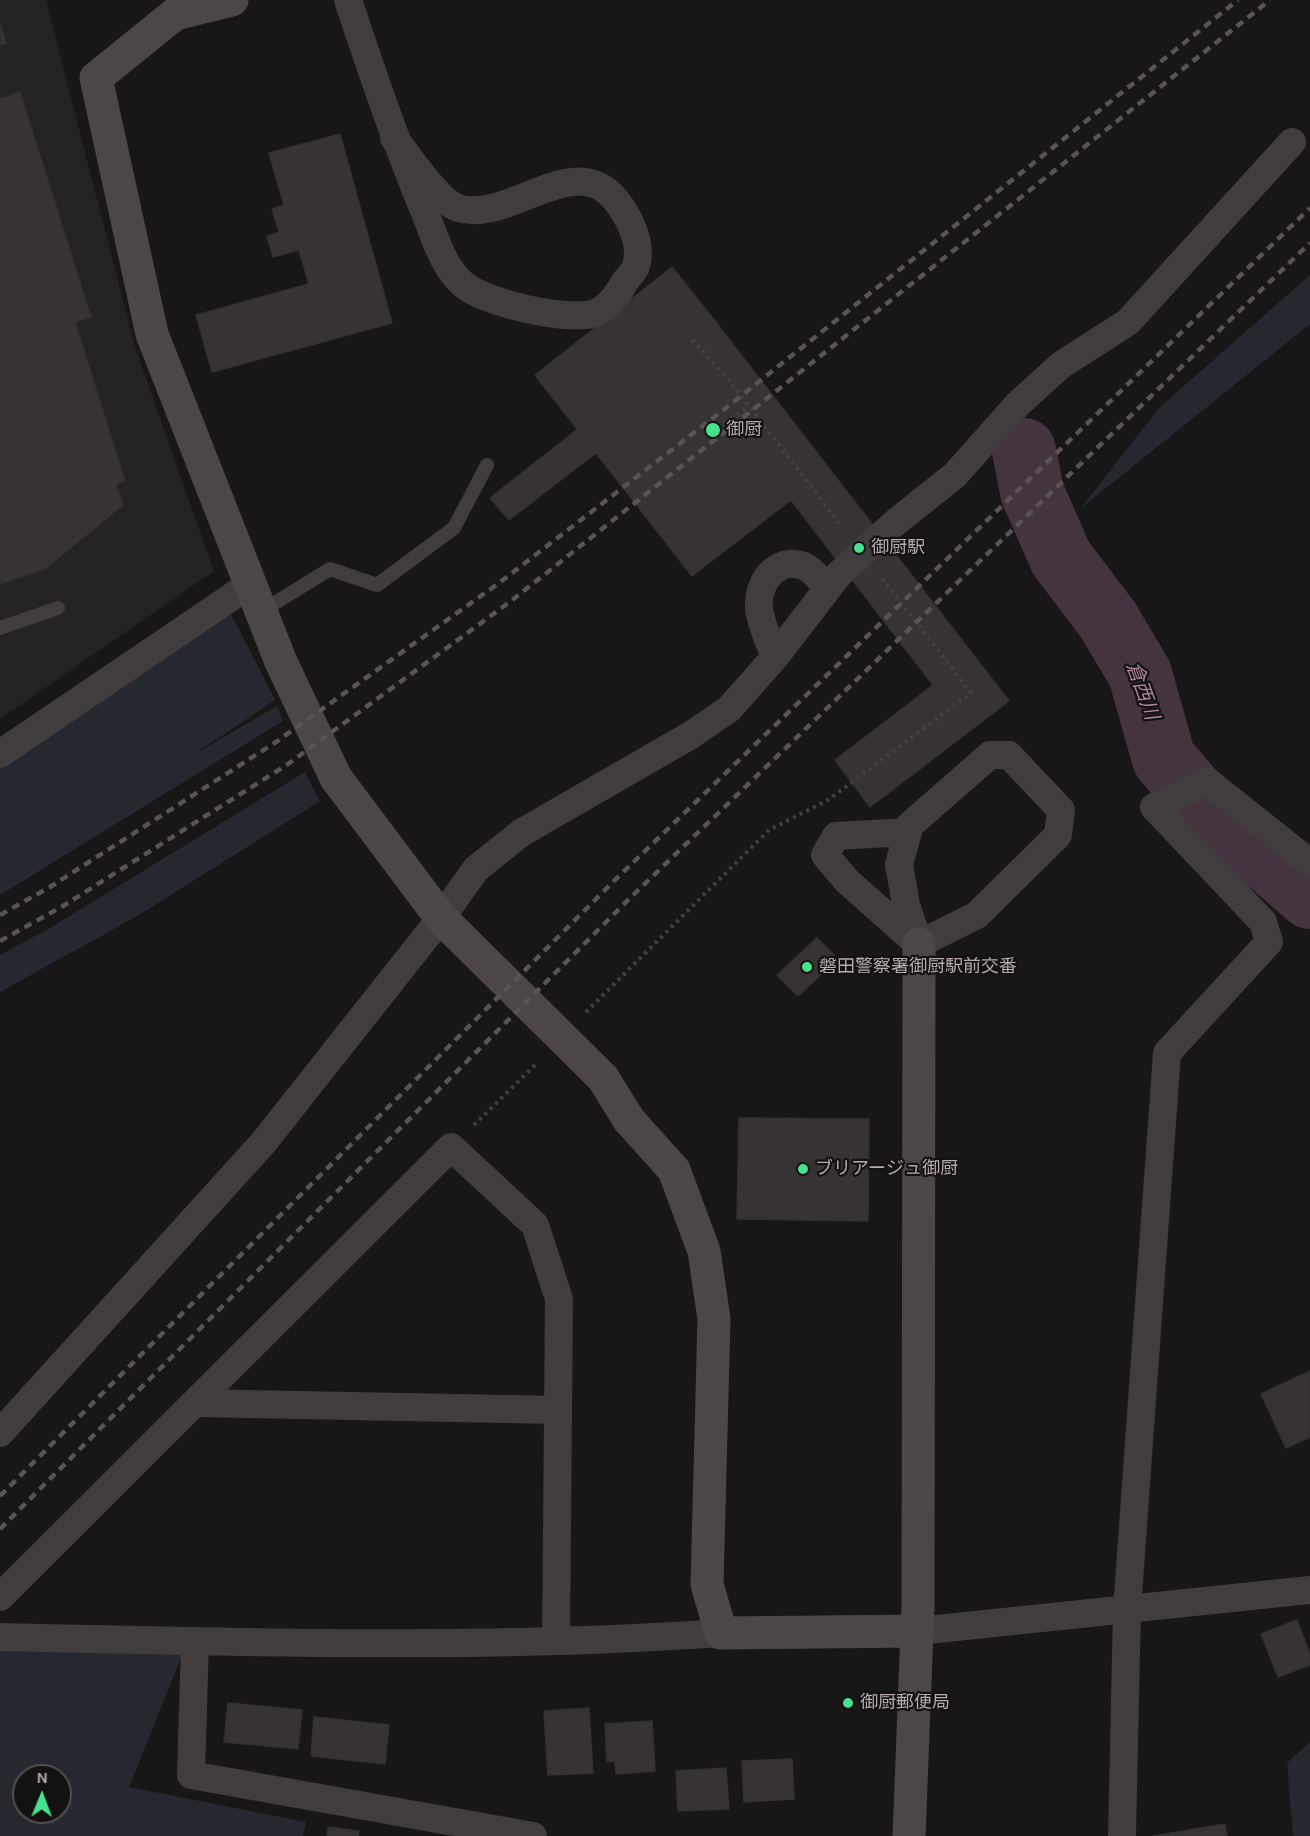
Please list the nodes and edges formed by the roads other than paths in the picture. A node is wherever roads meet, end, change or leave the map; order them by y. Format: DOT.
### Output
graph roads {
  1 [pos="232,0"];
  2 [pos="348,0"];
  3 [pos="394,138"];
  4 [pos="1292,142"];
  5 [pos="487,465"];
  6 [pos="828,588"];
  7 [pos="257,597"];
  8 [pos="58,608"];
  9 [pos="0,628"];
  10 [pos="775,657"];
  11 [pos="0,754"];
  12 [pos="908,832"];
  13 [pos="1310,863"];
  14 [pos="450,926"];
  15 [pos="919,944"];
  16 [pos="195,1403"];
  17 [pos="558,1410"];
  18 [pos="0,1433"];
  19 [pos="1310,1590"];
  20 [pos="0,1597"];
  21 [pos="1127,1609"];
  22 [pos="918,1630"];
  23 [pos="721,1633"];
  24 [pos="0,1637"];
  25 [pos="195,1641"];
  26 [pos="556,1641"];
  27 [pos="533,1836"];
  28 [pos="909,1836"];
  29 [pos="1122,1836"];
  1 -- 7 [label="street"];
  2 -- 3 [label="street"];
  3 -- 3 [label="street"];
  4 -- 6 [label="street"];
  5 -- 7 [label="lane"];
  6 -- 10 [label="street"];
  6 -- 10 [label="street"];
  7 -- 11 [label="street"];
  7 -- 14 [label="street"];
  8 -- 9 [label="lane"];
  10 -- 14 [label="street"];
  12 -- 15 [label="street"];
  12 -- 15 [label="street"];
  12 -- 15 [label="street"];
  13 -- 21 [label="street"];
  14 -- 18 [label="street"];
  14 -- 23 [label="street"];
  15 -- 22 [label="street"];
  16 -- 17 [label="street"];
  16 -- 17 [label="street"];
  16 -- 20 [label="street"];
  17 -- 26 [label="street"];
  19 -- 21 [label="street"];
  21 -- 22 [label="street"];
  21 -- 29 [label="street"];
  22 -- 23 [label="street"];
  22 -- 28 [label="street"];
  23 -- 26 [label="street"];
  24 -- 25 [label="street"];
  25 -- 26 [label="street"];
  25 -- 27 [label="street"];
}
